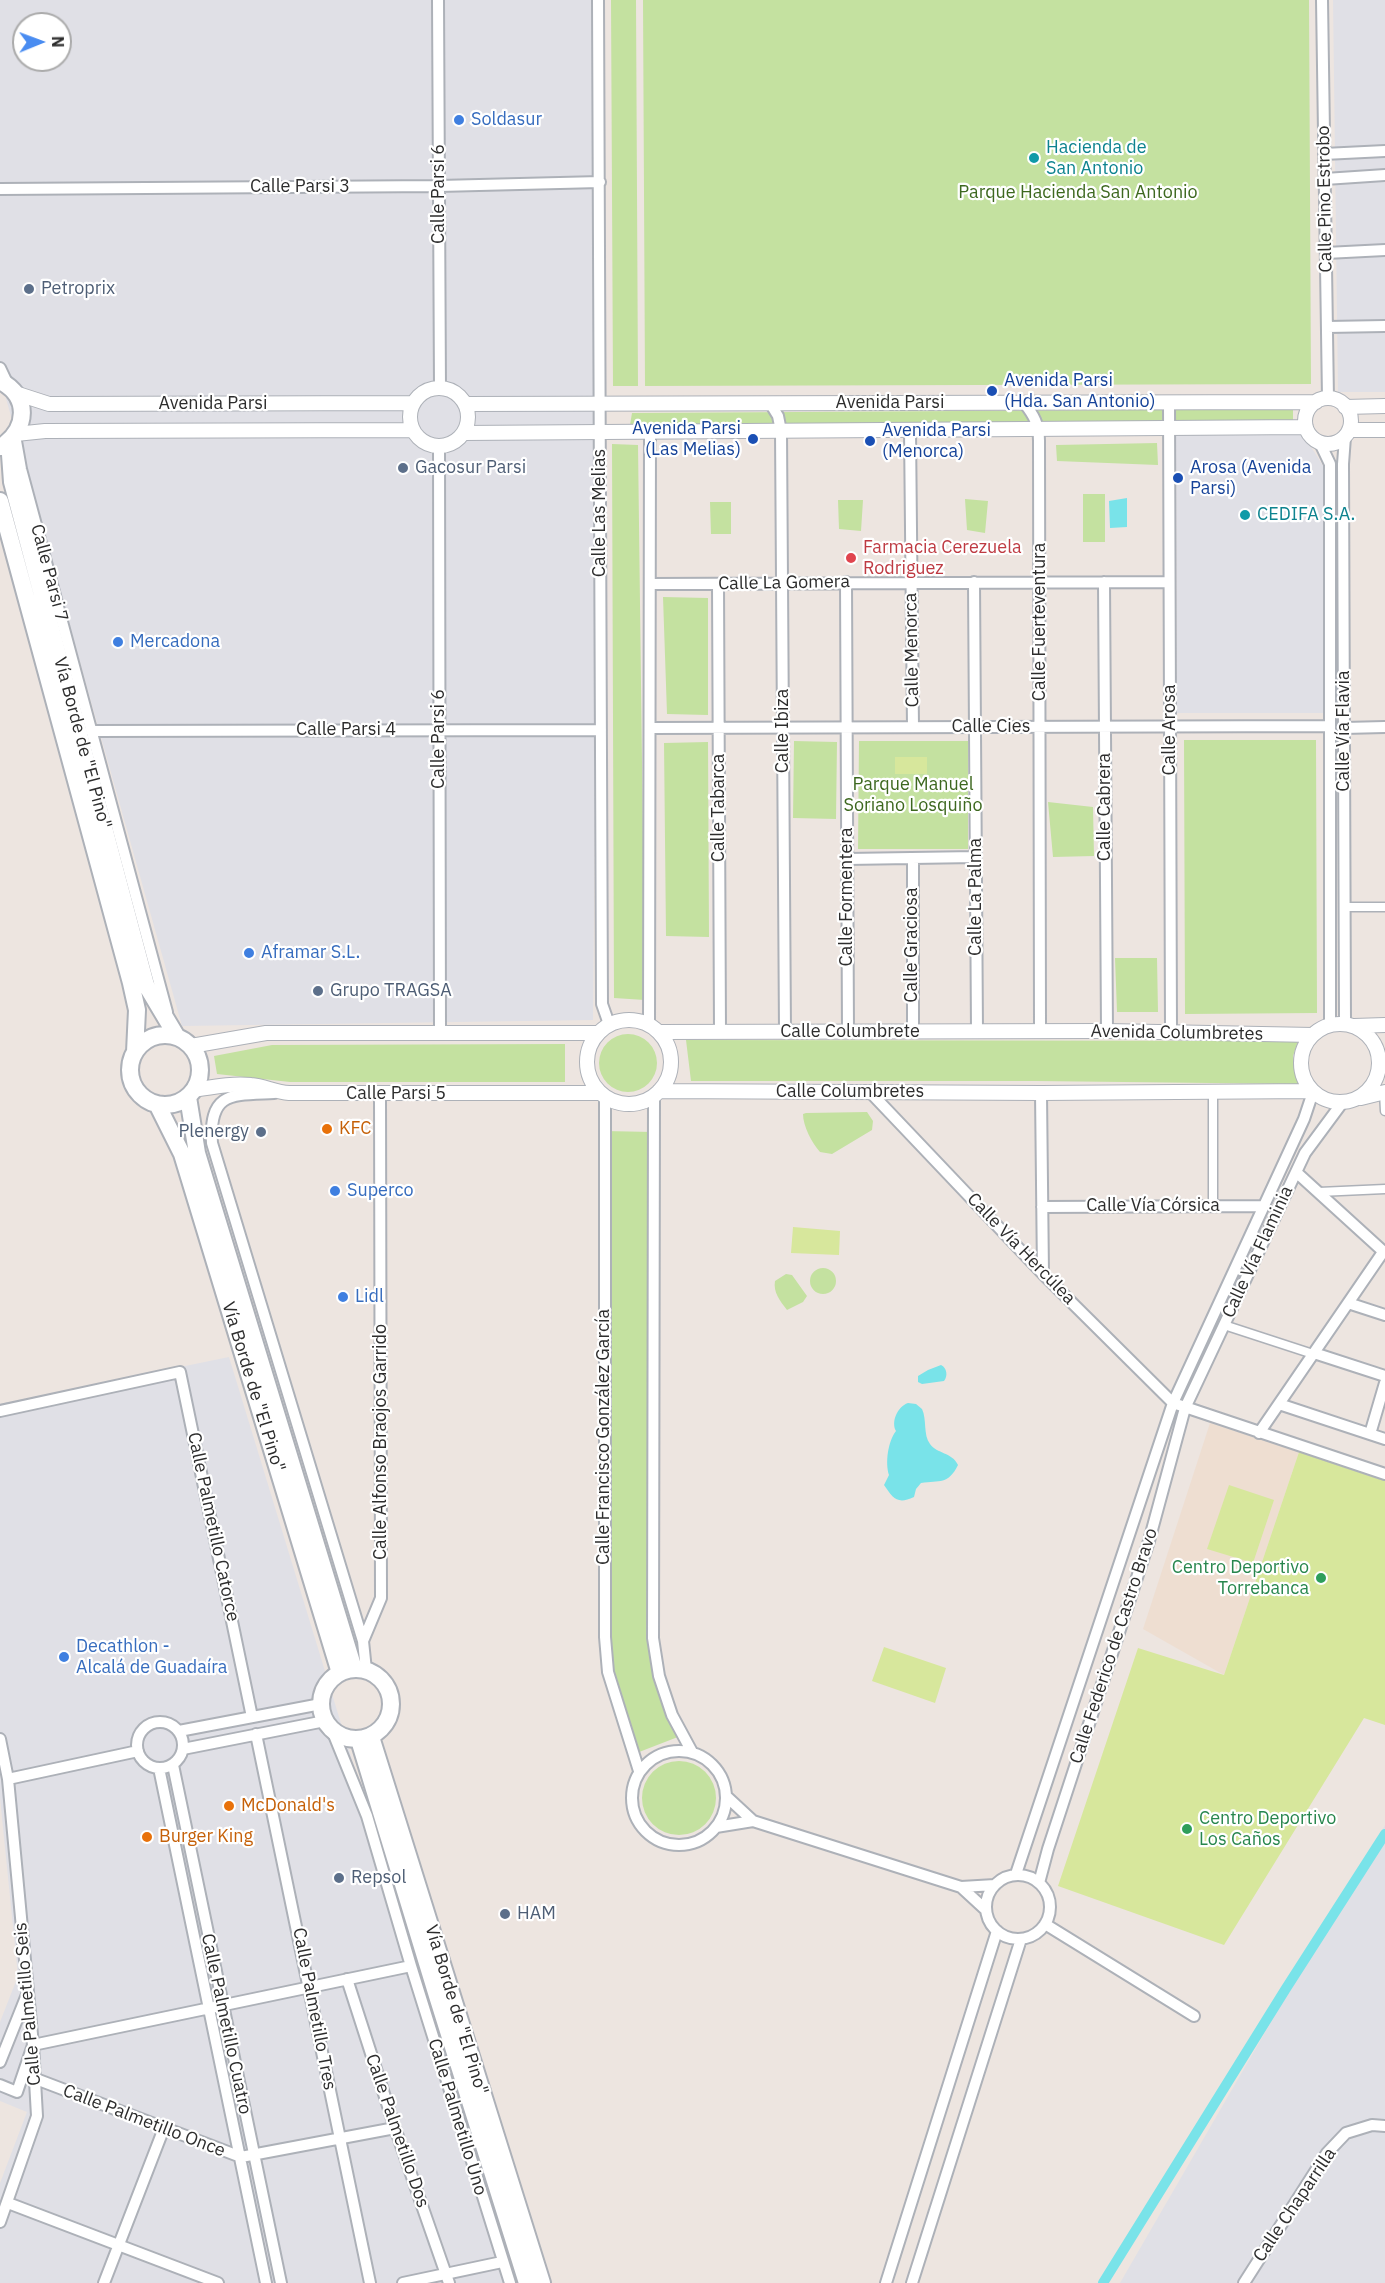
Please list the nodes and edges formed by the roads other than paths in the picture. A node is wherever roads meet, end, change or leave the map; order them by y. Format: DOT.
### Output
graph roads {
  1 [pos="438,0"];
  2 [pos="598,0"];
  3 [pos="1322,0"];
  4 [pos="1385,151"];
  5 [pos="1324,154"];
  6 [pos="1385,175"];
  7 [pos="1325,179"];
  8 [pos="600,182"];
  9 [pos="439,186"];
  10 [pos="0,189"];
  11 [pos="1385,250"];
  12 [pos="1326,253"];
  13 [pos="1385,326"];
  14 [pos="1327,327"];
  15 [pos="4,381"];
  16 [pos="440,388"];
  17 [pos="1322,400"];
  18 [pos="1168,402"];
  19 [pos="413,403"];
  20 [pos="770,403"];
  21 [pos="1024,403"];
  22 [pos="465,404"];
  23 [pos="600,404"];
  24 [pos="1385,406"];
  25 [pos="1346,407"];
  26 [pos="1306,427"];
  27 [pos="1169,428"];
  28 [pos="1039,429"];
  29 [pos="413,430"];
  30 [pos="910,430"];
  31 [pos="1385,430"];
  32 [pos="781,431"];
  33 [pos="600,432"];
  34 [pos="650,432"];
  35 [pos="463,433"];
  36 [pos="1347,434"];
  37 [pos="10,439"];
  38 [pos="1320,443"];
  39 [pos="439,446"];
  40 [pos="0,501"];
  41 [pos="783,582"];
  42 [pos="846,582"];
  43 [pos="912,582"];
  44 [pos="974,582"];
  45 [pos="1040,582"];
  46 [pos="1104,582"];
  47 [pos="1169,582"];
  48 [pos="650,584"];
  49 [pos="718,584"];
  50 [pos="1170,726"];
  51 [pos="1330,726"];
  52 [pos="847,727"];
  53 [pos="913,727"];
  54 [pos="975,727"];
  55 [pos="1040,727"];
  56 [pos="1105,727"];
  57 [pos="651,728"];
  58 [pos="719,728"];
  59 [pos="782,728"];
  60 [pos="1344,728"];
  61 [pos="1385,728"];
  62 [pos="439,730"];
  63 [pos="601,730"];
  64 [pos="91,731"];
  65 [pos="976,857"];
  66 [pos="913,858"];
  67 [pos="847,859"];
  68 [pos="1385,907"];
  69 [pos="1345,908"];
  70 [pos="609,1024"];
  71 [pos="1330,1025"];
  72 [pos="1349,1025"];
  73 [pos="1385,1025"];
  74 [pos="654,1028"];
  75 [pos="173,1031"];
  76 [pos="848,1031"];
  77 [pos="912,1031"];
  78 [pos="977,1031"];
  79 [pos="1040,1031"];
  80 [pos="1107,1031"];
  81 [pos="720,1032"];
  82 [pos="785,1032"];
  83 [pos="1171,1032"];
  84 [pos="440,1033"];
  85 [pos="598,1033"];
  86 [pos="1313,1035"];
  87 [pos="191,1047"];
  88 [pos="135,1052"];
  89 [pos="276,1092"];
  90 [pos="1213,1092"];
  91 [pos="1313,1092"];
  92 [pos="1385,1092"];
  93 [pos="191,1093"];
  94 [pos="871,1093"];
  95 [pos="1041,1093"];
  96 [pos="380,1094"];
  97 [pos="657,1094"];
  98 [pos="603,1095"];
  99 [pos="1356,1099"];
  100 [pos="1342,1103"];
  101 [pos="157,1104"];
  102 [pos="1385,1111"];
  103 [pos="1296,1172"];
  104 [pos="1385,1190"];
  105 [pos="1319,1192"];
  106 [pos="1214,1206"];
  107 [pos="1264,1206"];
  108 [pos="1042,1207"];
  109 [pos="1384,1252"];
  110 [pos="1043,1274"];
  111 [pos="1348,1303"];
  112 [pos="1385,1315"];
  113 [pos="1224,1325"];
  114 [pos="1313,1353"];
  115 [pos="1385,1376"];
  116 [pos="1385,1383"];
  117 [pos="1173,1403"];
  118 [pos="1279,1404"];
  119 [pos="1185,1408"];
  120 [pos="0,1411"];
  121 [pos="1258,1433"];
  122 [pos="1370,1434"];
  123 [pos="1385,1439"];
  124 [pos="1385,1474"];
  125 [pos="363,1641"];
  126 [pos="353,1670"];
  127 [pos="321,1704"];
  128 [pos="252,1717"];
  129 [pos="328,1726"];
  130 [pos="179,1731"];
  131 [pos="256,1734"];
  132 [pos="365,1738"];
  133 [pos="0,1739"];
  134 [pos="183,1749"];
  135 [pos="138,1751"];
  136 [pos="692,1752"];
  137 [pos="173,1765"];
  138 [pos="159,1768"];
  139 [pos="639,1771"];
  140 [pos="8,1779"];
  141 [pos="726,1796"];
  142 [pos="753,1821"];
  143 [pos="716,1827"];
  144 [pos="1016,1874"];
  145 [pos="1039,1883"];
  146 [pos="995,1885"];
  147 [pos="961,1887"];
  148 [pos="986,1910"];
  149 [pos="1045,1924"];
  150 [pos="997,1931"];
  151 [pos="1021,1939"];
  152 [pos="411,1966"];
  153 [pos="347,1979"];
  154 [pos="310,1987"];
  155 [pos="28,1991"];
  156 [pos="223,2005"];
  157 [pos="208,2008"];
  158 [pos="1194,2016"];
  159 [pos="33,2045"];
  160 [pos="0,2062"];
  161 [pos="36,2079"];
  162 [pos="0,2085"];
  163 [pos="1385,2126"];
  164 [pos="164,2128"];
  165 [pos="395,2128"];
  166 [pos="340,2139"];
  167 [pos="254,2155"];
  168 [pos="240,2157"];
  169 [pos="8,2203"];
  170 [pos="0,2222"];
  171 [pos="118,2246"];
  172 [pos="502,2262"];
  173 [pos="447,2279"];
  174 [pos="104,2283"];
  175 [pos="218,2283"];
  176 [pos="266,2283"];
  177 [pos="281,2283"];
  178 [pos="370,2283"];
  179 [pos="403,2283"];
  180 [pos="510,2283"];
  181 [pos="527,2283"];
  182 [pos="542,2283"];
  183 [pos="886,2283"];
  184 [pos="912,2283"];
  185 [pos="1244,2283"];
  1 -- 9 [label="street, Calle Parsi 6"];
  2 -- 8 [label="street, Calle Las Melias"];
  3 -- 5 [label="street, Calle Pino Estrobo"];
  4 -- 5 [label="street"];
  5 -- 7 [label="street, Calle Pino Estrobo"];
  6 -- 7 [label="street"];
  7 -- 12 [label="street, Calle Pino Estrobo"];
  8 -- 9 [label="street, Calle Parsi 3"];
  8 -- 23 [label="street, Calle Las Melias"];
  9 -- 10 [label="street, Calle Parsi 3"];
  9 -- 16 [label="street, Calle Parsi 6"];
  11 -- 12 [label="street"];
  12 -- 14 [label="street, Calle Pino Estrobo"];
  13 -- 14 [label="street"];
  14 -- 17 [label="street, Calle Pino Estrobo"];
  15 -- 19 [label="street, Avenida Parsi"];
  15 -- 37 [label="main road, Vía Borde de \"El Pino\""];
  16 -- 19 [label="street"];
  16 -- 22 [label="street"];
  17 -- 18 [label="street, Avenida Parsi"];
  17 -- 25 [label="street"];
  17 -- 26 [label="street"];
  18 -- 21 [label="street, Avenida Parsi"];
  18 -- 27 [label="street, Calle Arosa"];
  19 -- 29 [label="street"];
  20 -- 21 [label="street, Avenida Parsi"];
  20 -- 23 [label="street, Avenida Parsi"];
  20 -- 32 [label="street"];
  21 -- 28 [label="street"];
  22 -- 23 [label="street, Avenida Parsi"];
  22 -- 35 [label="street"];
  23 -- 33 [label="street, Calle Las Melias"];
  24 -- 25 [label="street"];
  25 -- 36 [label="street"];
  26 -- 27 [label="street, Avenida Parsi"];
  26 -- 38 [label="street"];
  27 -- 28 [label="street, Avenida Parsi"];
  27 -- 47 [label="street, Calle Arosa"];
  28 -- 30 [label="street, Avenida Parsi"];
  28 -- 45 [label="street, Calle Fuerteventura"];
  29 -- 37 [label="street, Avenida Parsi"];
  29 -- 39 [label="street"];
  30 -- 32 [label="street, Avenida Parsi"];
  30 -- 43 [label="street, Calle Menorca"];
  31 -- 36 [label="street"];
  32 -- 34 [label="street, Avenida Parsi"];
  32 -- 41 [label="street, Calle Ibiza"];
  33 -- 34 [label="street, Avenida Parsi"];
  33 -- 35 [label="street, Avenida Parsi"];
  33 -- 63 [label="street, Calle Las Melias"];
  34 -- 48 [label="street"];
  35 -- 39 [label="street"];
  36 -- 38 [label="street"];
  36 -- 60 [label="street, Calle Vía Flavia"];
  37 -- 64 [label="street, Calle Parsi 7"];
  37 -- 75 [label="main road, Vía Borde de \"El Pino\""];
  38 -- 51 [label="street, Calle Vía Flavia"];
  39 -- 62 [label="street, Calle Parsi 6"];
  40 -- 88 [label="main road, Vía Borde de \"El Pino\""];
  41 -- 42 [label="street, Calle La Gomera"];
  41 -- 49 [label="street, Calle La Gomera"];
  41 -- 59 [label="street, Calle Ibiza"];
  42 -- 43 [label="street, Calle La Gomera"];
  42 -- 52 [label="street, Calle Formentera"];
  43 -- 44 [label="street, Calle La Gomera"];
  43 -- 53 [label="street, Calle Menorca"];
  44 -- 45 [label="street, Calle La Gomera"];
  44 -- 54 [label="street, Calle La Palma"];
  45 -- 46 [label="street, Calle La Gomera"];
  45 -- 55 [label="street, Calle Fuerteventura"];
  46 -- 47 [label="street, Calle La Gomera"];
  46 -- 56 [label="street, Calle Cabrera"];
  47 -- 50 [label="street, Calle Arosa"];
  48 -- 49 [label="street, Calle La Gomera"];
  48 -- 57 [label="street"];
  49 -- 58 [label="street, Calle Tabarca"];
  50 -- 51 [label="street, Calle Cies"];
  50 -- 56 [label="street, Calle Cies"];
  50 -- 83 [label="street, Calle Arosa"];
  51 -- 71 [label="street, Calle Vía Flavia"];
  52 -- 53 [label="street, Calle Cies"];
  52 -- 59 [label="street, Calle Cies"];
  52 -- 67 [label="street, Calle Formentera"];
  53 -- 54 [label="street, Calle Cies"];
  54 -- 55 [label="street, Calle Cies"];
  54 -- 65 [label="street, Calle La Palma"];
  55 -- 56 [label="street, Calle Cies"];
  55 -- 79 [label="street, Calle Fuerteventura"];
  56 -- 80 [label="street, Calle Cabrera"];
  57 -- 58 [label="street, Calle Cies"];
  57 -- 74 [label="street"];
  58 -- 59 [label="street, Calle Cies"];
  58 -- 81 [label="street, Calle Tabarca"];
  59 -- 82 [label="street, Calle Ibiza"];
  60 -- 61 [label="street"];
  60 -- 69 [label="street, Calle Vía Flavia"];
  62 -- 63 [label="street, Calle Parsi 4"];
  62 -- 64 [label="street, Calle Parsi 4"];
  62 -- 84 [label="street, Calle Parsi 6"];
  63 -- 70 [label="street, Calle Las Melias"];
  64 -- 75 [label="street, Calle Parsi 7"];
  65 -- 66 [label="street"];
  65 -- 78 [label="street, Calle La Palma"];
  66 -- 67 [label="street"];
  66 -- 77 [label="street, Calle Graciosa"];
  67 -- 76 [label="street, Calle Formentera"];
  68 -- 69 [label="street"];
  69 -- 72 [label="street, Calle Vía Flavia"];
  70 -- 74 [label="street"];
  70 -- 85 [label="street"];
  71 -- 72 [label="street"];
  71 -- 86 [label="street"];
  72 -- 73 [label="street"];
  72 -- 99 [label="street"];
  74 -- 81 [label="street, Calle Columbrete"];
  74 -- 97 [label="street"];
  75 -- 87 [label="main road"];
  75 -- 88 [label="main road"];
  76 -- 77 [label="street, Calle Columbrete"];
  76 -- 82 [label="street, Calle Columbrete"];
  77 -- 78 [label="street, Calle Columbrete"];
  78 -- 79 [label="street, Calle Columbrete"];
  79 -- 80 [label="street, Avenida Columbretes"];
  80 -- 83 [label="street, Avenida Columbretes"];
  81 -- 82 [label="street, Calle Columbrete"];
  83 -- 86 [label="street, Avenida Columbretes"];
  84 -- 85 [label="street"];
  84 -- 87 [label="street"];
  85 -- 98 [label="street"];
  86 -- 91 [label="street"];
  87 -- 93 [label="main road"];
  88 -- 101 [label="main road"];
  89 -- 93 [label="street, Calle Parsi 5"];
  89 -- 96 [label="street, Calle Parsi 5"];
  89 -- 125 [label="street"];
  90 -- 91 [label="street"];
  90 -- 95 [label="street"];
  90 -- 106 [label="street"];
  91 -- 100 [label="street"];
  91 -- 107 [label="street, Calle Vía Flaminia"];
  92 -- 99 [label="street"];
  92 -- 102 [label="street"];
  93 -- 101 [label="main road"];
  93 -- 126 [label="main road, Vía Borde de \"El Pino\""];
  94 -- 95 [label="street, Calle Columbretes"];
  94 -- 97 [label="street, Calle Columbretes"];
  94 -- 110 [label="street, Calle Vía Hercúlea"];
  95 -- 108 [label="street"];
  96 -- 98 [label="street, Calle Parsi 5"];
  96 -- 125 [label="street, Calle Alfonso Braojos Garrido"];
  97 -- 98 [label="street"];
  97 -- 136 [label="street"];
  98 -- 139 [label="street, Calle Francisco González García"];
  99 -- 100 [label="street"];
  100 -- 103 [label="street, Calle Vía Flaminia"];
  101 -- 126 [label="main road, Vía Borde de \"El Pino\""];
  103 -- 105 [label="street"];
  103 -- 113 [label="street, Calle Vía Flaminia"];
  104 -- 105 [label="street"];
  105 -- 109 [label="street"];
  106 -- 107 [label="street, Calle Vía Córsica"];
  106 -- 108 [label="street, Calle Vía Córsica"];
  107 -- 117 [label="street, Calle Vía Flaminia"];
  108 -- 110 [label="street"];
  109 -- 111 [label="street"];
  110 -- 117 [label="street, Calle Vía Hercúlea"];
  111 -- 112 [label="street"];
  111 -- 114 [label="street"];
  113 -- 114 [label="street"];
  113 -- 119 [label="street, Calle Vía Flaminia"];
  114 -- 115 [label="street"];
  114 -- 118 [label="street"];
  116 -- 122 [label="street"];
  117 -- 119 [label="street"];
  117 -- 144 [label="street, Calle Vía Flaminia"];
  118 -- 121 [label="street"];
  118 -- 122 [label="street"];
  119 -- 121 [label="street"];
  119 -- 145 [label="street, Calle Federico de Castro Bravo"];
  120 -- 128 [label="street, Calle Palmetillo Catorce"];
  121 -- 124 [label="street"];
  122 -- 123 [label="street"];
  125 -- 126 [label="street"];
  126 -- 127 [label="main road"];
  126 -- 132 [label="main road"];
  127 -- 128 [label="street"];
  127 -- 129 [label="main road"];
  128 -- 130 [label="street"];
  129 -- 131 [label="street"];
  129 -- 132 [label="main road"];
  129 -- 152 [label="street, Calle Palmetillo Uno"];
  130 -- 134 [label="street"];
  130 -- 135 [label="street"];
  131 -- 134 [label="street"];
  131 -- 154 [label="street, Calle Palmetillo Tres"];
  132 -- 181 [label="main road, Vía Borde de \"El Pino\""];
  132 -- 182 [label="main road, Vía Borde de \"El Pino\""];
  133 -- 140 [label="street, Calle Palmetillo Seis"];
  134 -- 137 [label="street"];
  135 -- 138 [label="street"];
  135 -- 140 [label="street"];
  136 -- 139 [label="street"];
  136 -- 141 [label="street"];
  137 -- 138 [label="street"];
  137 -- 156 [label="street, Calle Palmetillo Cuatro"];
  138 -- 157 [label="street, Calle Palmetillo Cuatro"];
  139 -- 143 [label="street"];
  140 -- 155 [label="street, Calle Palmetillo Seis"];
  141 -- 142 [label="street"];
  141 -- 143 [label="street"];
  142 -- 143 [label="street"];
  142 -- 147 [label="street"];
  144 -- 145 [label="street"];
  144 -- 146 [label="street"];
  145 -- 149 [label="street"];
  146 -- 147 [label="street"];
  146 -- 148 [label="street"];
  147 -- 148 [label="street"];
  148 -- 150 [label="street"];
  149 -- 151 [label="street"];
  149 -- 158 [label="street"];
  150 -- 151 [label="street"];
  150 -- 183 [label="street"];
  151 -- 184 [label="street"];
  152 -- 153 [label="street"];
  152 -- 172 [label="street, Calle Palmetillo Uno"];
  153 -- 154 [label="street"];
  153 -- 165 [label="street, Calle Palmetillo Dos"];
  154 -- 156 [label="street"];
  154 -- 166 [label="street, Calle Palmetillo Tres"];
  155 -- 159 [label="street, Calle Palmetillo Seis"];
  155 -- 160 [label="street"];
  156 -- 157 [label="street"];
  156 -- 167 [label="street, Calle Palmetillo Cuatro"];
  157 -- 159 [label="street"];
  157 -- 168 [label="street, Calle Palmetillo Cuatro"];
  159 -- 161 [label="street, Calle Palmetillo Seis"];
  159 -- 162 [label="street"];
  161 -- 164 [label="street, Calle Palmetillo Once"];
  161 -- 169 [label="street, Calle Palmetillo Seis"];
  163 -- 185 [label="street, Calle Chaparrilla"];
  164 -- 168 [label="street, Calle Palmetillo Once"];
  164 -- 171 [label="street"];
  165 -- 166 [label="street, Calle Palmetillo Once"];
  165 -- 173 [label="street, Calle Palmetillo Dos"];
  166 -- 167 [label="street, Calle Palmetillo Once"];
  166 -- 178 [label="street, Calle Palmetillo Tres"];
  167 -- 168 [label="street, Calle Palmetillo Once"];
  167 -- 177 [label="street, Calle Palmetillo Cuatro"];
  168 -- 176 [label="street, Calle Palmetillo Cuatro"];
  169 -- 170 [label="street, Calle Palmetillo Seis"];
  169 -- 171 [label="street"];
  171 -- 174 [label="street"];
  171 -- 175 [label="street"];
  172 -- 173 [label="street"];
  172 -- 180 [label="street, Calle Palmetillo Uno"];
  173 -- 179 [label="street"];
}
